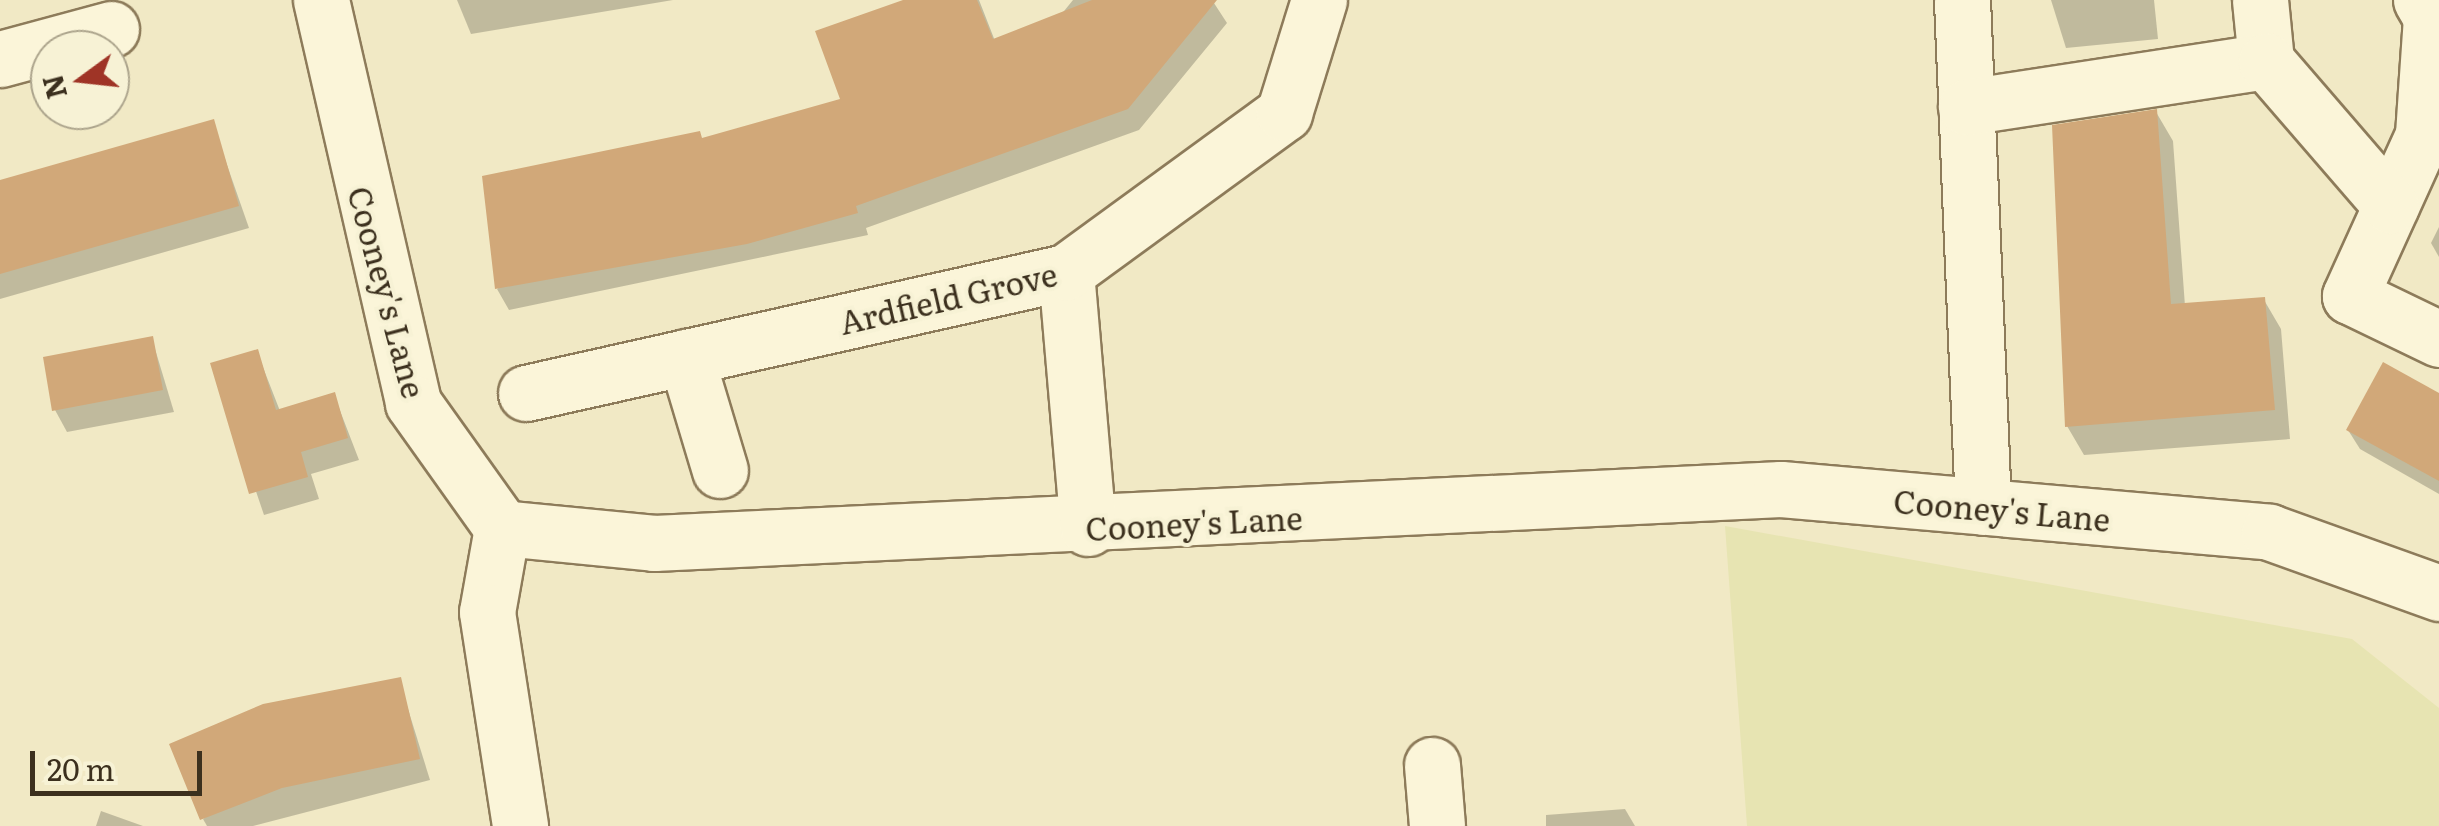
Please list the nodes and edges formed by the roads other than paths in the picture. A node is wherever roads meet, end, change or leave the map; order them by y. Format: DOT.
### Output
graph roads {
  1 [pos="322,0"];
  2 [pos="1318,0"];
  3 [pos="1962,0"];
  4 [pos="2260,0"];
  5 [pos="2420,0"];
  6 [pos="111,28"];
  7 [pos="0,59"];
  8 [pos="2266,61"];
  9 [pos="1966,107"];
  10 [pos="2431,135"];
  11 [pos="2391,206"];
  12 [pos="1066,272"];
  13 [pos="2439,339"];
  14 [pos="686,357"];
  15 [pos="526,393"];
  16 [pos="720,470"];
  17 [pos="1983,507"];
  18 [pos="502,528"];
  19 [pos="1088,528"];
  20 [pos="2439,593"];
  21 [pos="1432,765"];
  22 [pos="520,826"];
  23 [pos="1437,826"];
  1 -- 18 [label="street, Cooney's Lane"];
  2 -- 12 [label="street, Ardfield Grove"];
  3 -- 9 [label="street"];
  4 -- 8 [label="street"];
  5 -- 10 [label="street"];
  6 -- 7 [label="street"];
  8 -- 9 [label="street"];
  8 -- 11 [label="street"];
  9 -- 17 [label="street"];
  10 -- 11 [label="street"];
  11 -- 13 [label="street"];
  12 -- 14 [label="street, Ardfield Grove"];
  12 -- 19 [label="street"];
  14 -- 15 [label="street, Ardfield Grove"];
  14 -- 16 [label="street"];
  17 -- 19 [label="street, Cooney's Lane"];
  17 -- 20 [label="street, Cooney's Lane"];
  18 -- 19 [label="street, Cooney's Lane"];
  18 -- 22 [label="street"];
  21 -- 23 [label="street"];
}
